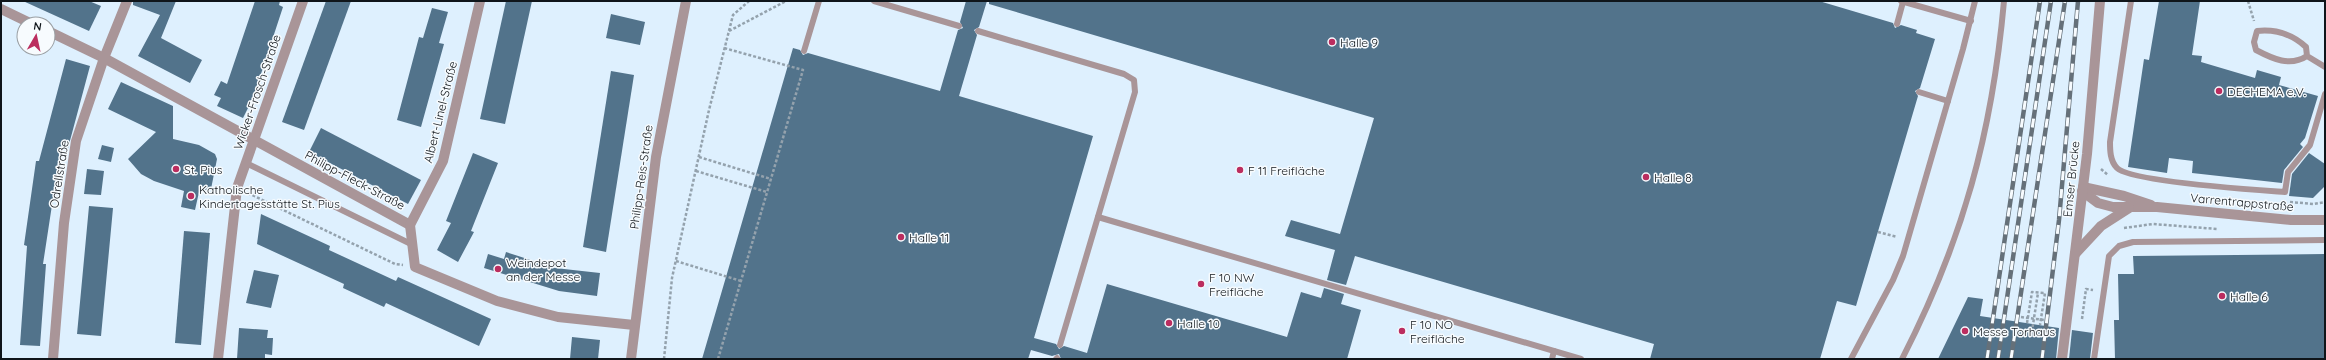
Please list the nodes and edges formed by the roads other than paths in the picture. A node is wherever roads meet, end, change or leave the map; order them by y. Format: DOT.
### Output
graph roads {
  1 [pos="127,1"];
  2 [pos="303,1"];
  3 [pos="480,1"];
  4 [pos="686,1"];
  5 [pos="819,1"];
  6 [pos="874,1"];
  7 [pos="1902,1"];
  8 [pos="1974,1"];
  9 [pos="2004,1"];
  10 [pos="2100,1"];
  11 [pos="2131,1"];
  12 [pos="1,9"];
  13 [pos="16,16"];
  14 [pos="1971,21"];
  15 [pos="1897,24"];
  16 [pos="959,26"];
  17 [pos="978,31"];
  18 [pos="56,35"];
  19 [pos="804,52"];
  20 [pos="2307,56"];
  21 [pos="104,58"];
  22 [pos="2325,67"];
  23 [pos="1919,92"];
  24 [pos="2325,94"];
  25 [pos="1948,101"];
  26 [pos="254,141"];
  27 [pos="246,163"];
  28 [pos="2082,189"];
  29 [pos="2157,207"];
  30 [pos="2129,208"];
  31 [pos="1098,216"];
  32 [pos="2325,220"];
  33 [pos="410,225"];
  34 [pos="2325,240"];
  35 [pos="413,245"];
  36 [pos="2075,254"];
  37 [pos="634,325"];
  38 [pos="1060,345"];
  39 [pos="1554,351"];
  40 [pos="53,359"];
  41 [pos="218,359"];
  42 [pos="630,359"];
  43 [pos="1552,359"];
  44 [pos="1581,359"];
  45 [pos="1852,359"];
  46 [pos="1902,359"];
  47 [pos="2062,359"];
  48 [pos="2094,359"];
  1 -- 21 [label="street, Odrellstraße"];
  2 -- 26 [label="street, Wicker-Frosch-Straße"];
  3 -- 33 [label="street, Albert-Linel-Straße"];
  4 -- 37 [label="street, Philipp-Reis-Straße"];
  5 -- 19 [label="lane"];
  6 -- 16 [label="lane"];
  7 -- 14 [label="lane"];
  7 -- 15 [label="lane"];
  8 -- 14 [label="lane"];
  9 -- 46 [label="lane"];
  10 -- 28 [label="street, Emser Brücke"];
  11 -- 24 [label="lane"];
  12 -- 13 [label="street"];
  14 -- 25 [label="lane"];
  17 -- 31 [label="lane"];
  18 -- 21 [label="street, Philipp-Fleck-Straße"];
  20 -- 20 [label="lane"];
  20 -- 22 [label="lane"];
  21 -- 26 [label="street, Philipp-Fleck-Straße"];
  21 -- 40 [label="street, Odrellstraße"];
  23 -- 25 [label="lane"];
  25 -- 45 [label="lane"];
  26 -- 27 [label="street, Wicker-Frosch-Straße"];
  26 -- 33 [label="street, Philipp-Fleck-Straße"];
  27 -- 35 [label="lane"];
  27 -- 41 [label="street, Wicker-Frosch-Straße"];
  28 -- 29 [label="street, Varrentrappstraße"];
  28 -- 30 [label="street, Varrentrappstraße"];
  28 -- 36 [label="street, Emser Brücke"];
  29 -- 30 [label="street, Varrentrappstraße"];
  29 -- 32 [label="street, Varrentrappstraße"];
  30 -- 36 [label="street"];
  31 -- 38 [label="lane"];
  31 -- 39 [label="lane"];
  33 -- 35 [label="street, Philipp-Fleck-Straße"];
  34 -- 48 [label="lane"];
  35 -- 37 [label="street, Philipp-Fleck-Straße"];
  36 -- 47 [label="street, Emser Brücke"];
  37 -- 42 [label="street, Philipp-Reis-Straße"];
  39 -- 43 [label="lane"];
  39 -- 44 [label="lane"];
}
